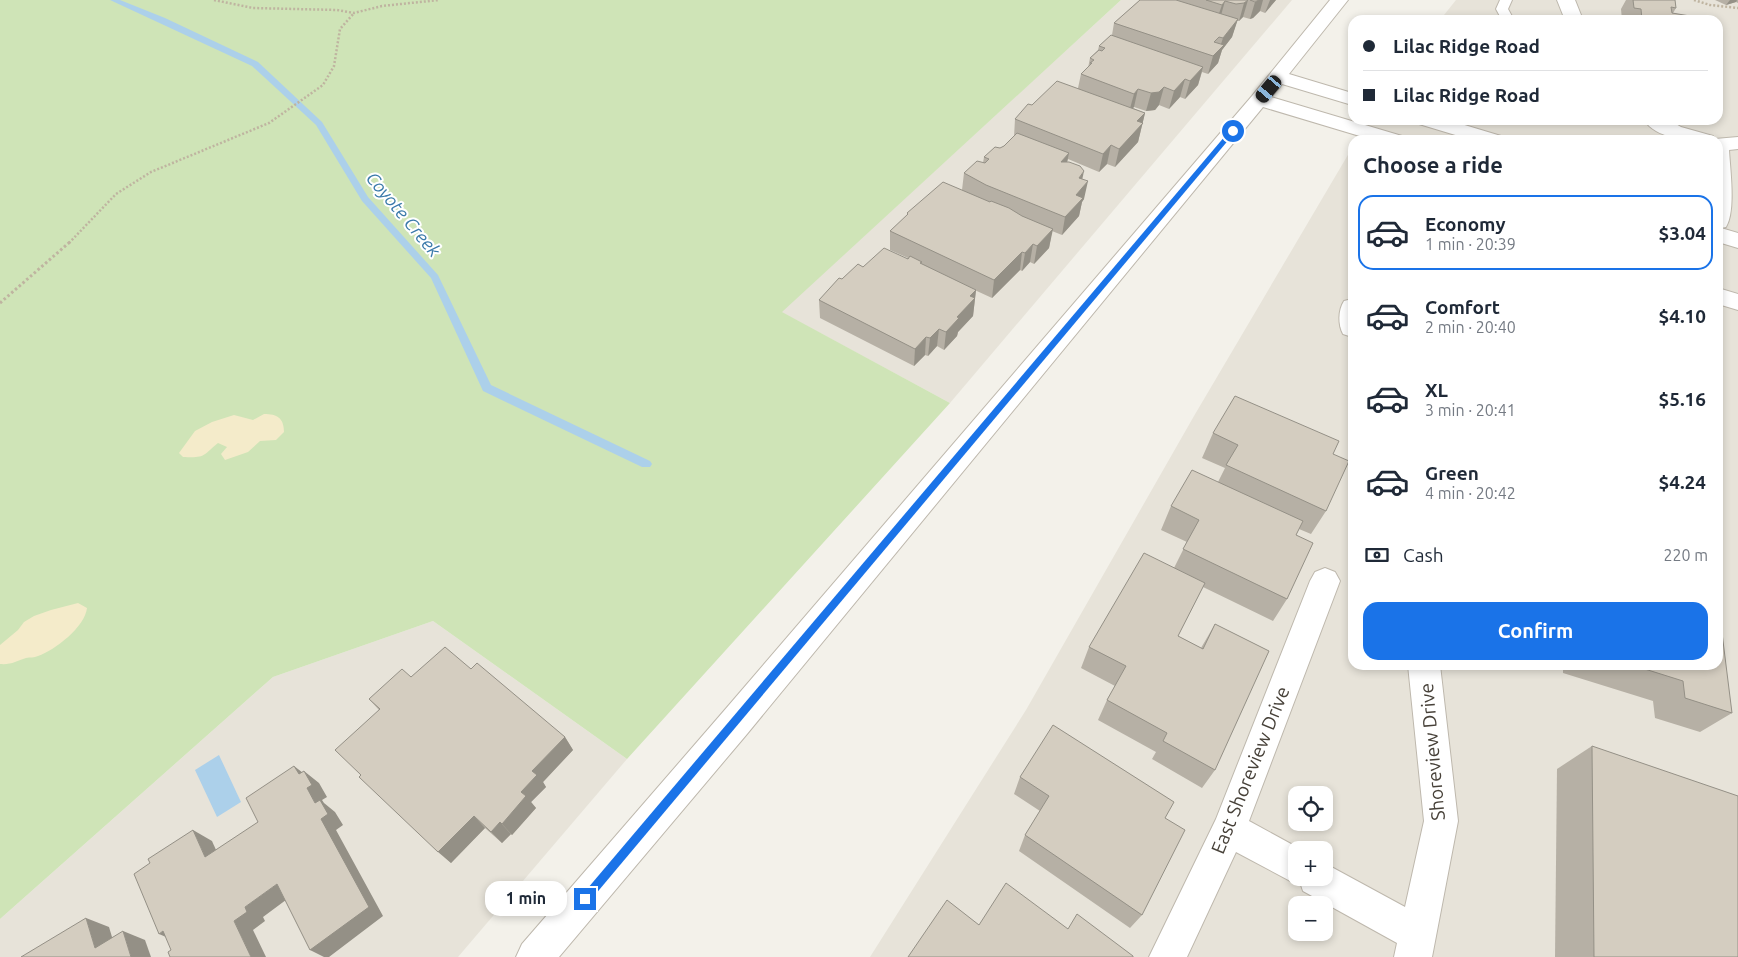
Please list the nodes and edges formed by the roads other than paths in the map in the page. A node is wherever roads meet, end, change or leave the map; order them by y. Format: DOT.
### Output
graph roads {
  1 [pos="1339,0"];
  2 [pos="1506,0"];
  3 [pos="1566,0"];
  4 [pos="1505,15"];
  5 [pos="1572,15"];
  6 [pos="1278,77"];
  7 [pos="1348,98"];
  8 [pos="1259,100"];
  9 [pos="1443,125"];
  10 [pos="1663,125"];
  11 [pos="1377,135"];
  12 [pos="1477,135"];
  13 [pos="1691,135"];
  14 [pos="1723,236"];
  15 [pos="1738,241"];
  16 [pos="1723,298"];
  17 [pos="1738,302"];
  18 [pos="1325,581"];
  19 [pos="1425,670"];
  20 [pos="1229,828"];
  21 [pos="1288,861"];
  22 [pos="1328,886"];
  23 [pos="1415,946"];
  24 [pos="535,957"];
  25 [pos="1168,957"];
  1 -- 6 [label="street"];
  2 -- 4 [label="lane"];
  3 -- 5 [label="street"];
  6 -- 7 [label="street"];
  6 -- 8 [label="street"];
  8 -- 11 [label="street"];
  8 -- 24 [label="street"];
  9 -- 12 [label="street"];
  10 -- 13 [label="street"];
  14 -- 15 [label="street"];
  16 -- 17 [label="street"];
  18 -- 20 [label="street, East Shoreview Drive"];
  19 -- 23 [label="street, Shoreview Drive"];
  20 -- 21 [label="street"];
  20 -- 25 [label="street, East Shoreview Drive"];
  22 -- 23 [label="street"];
}
